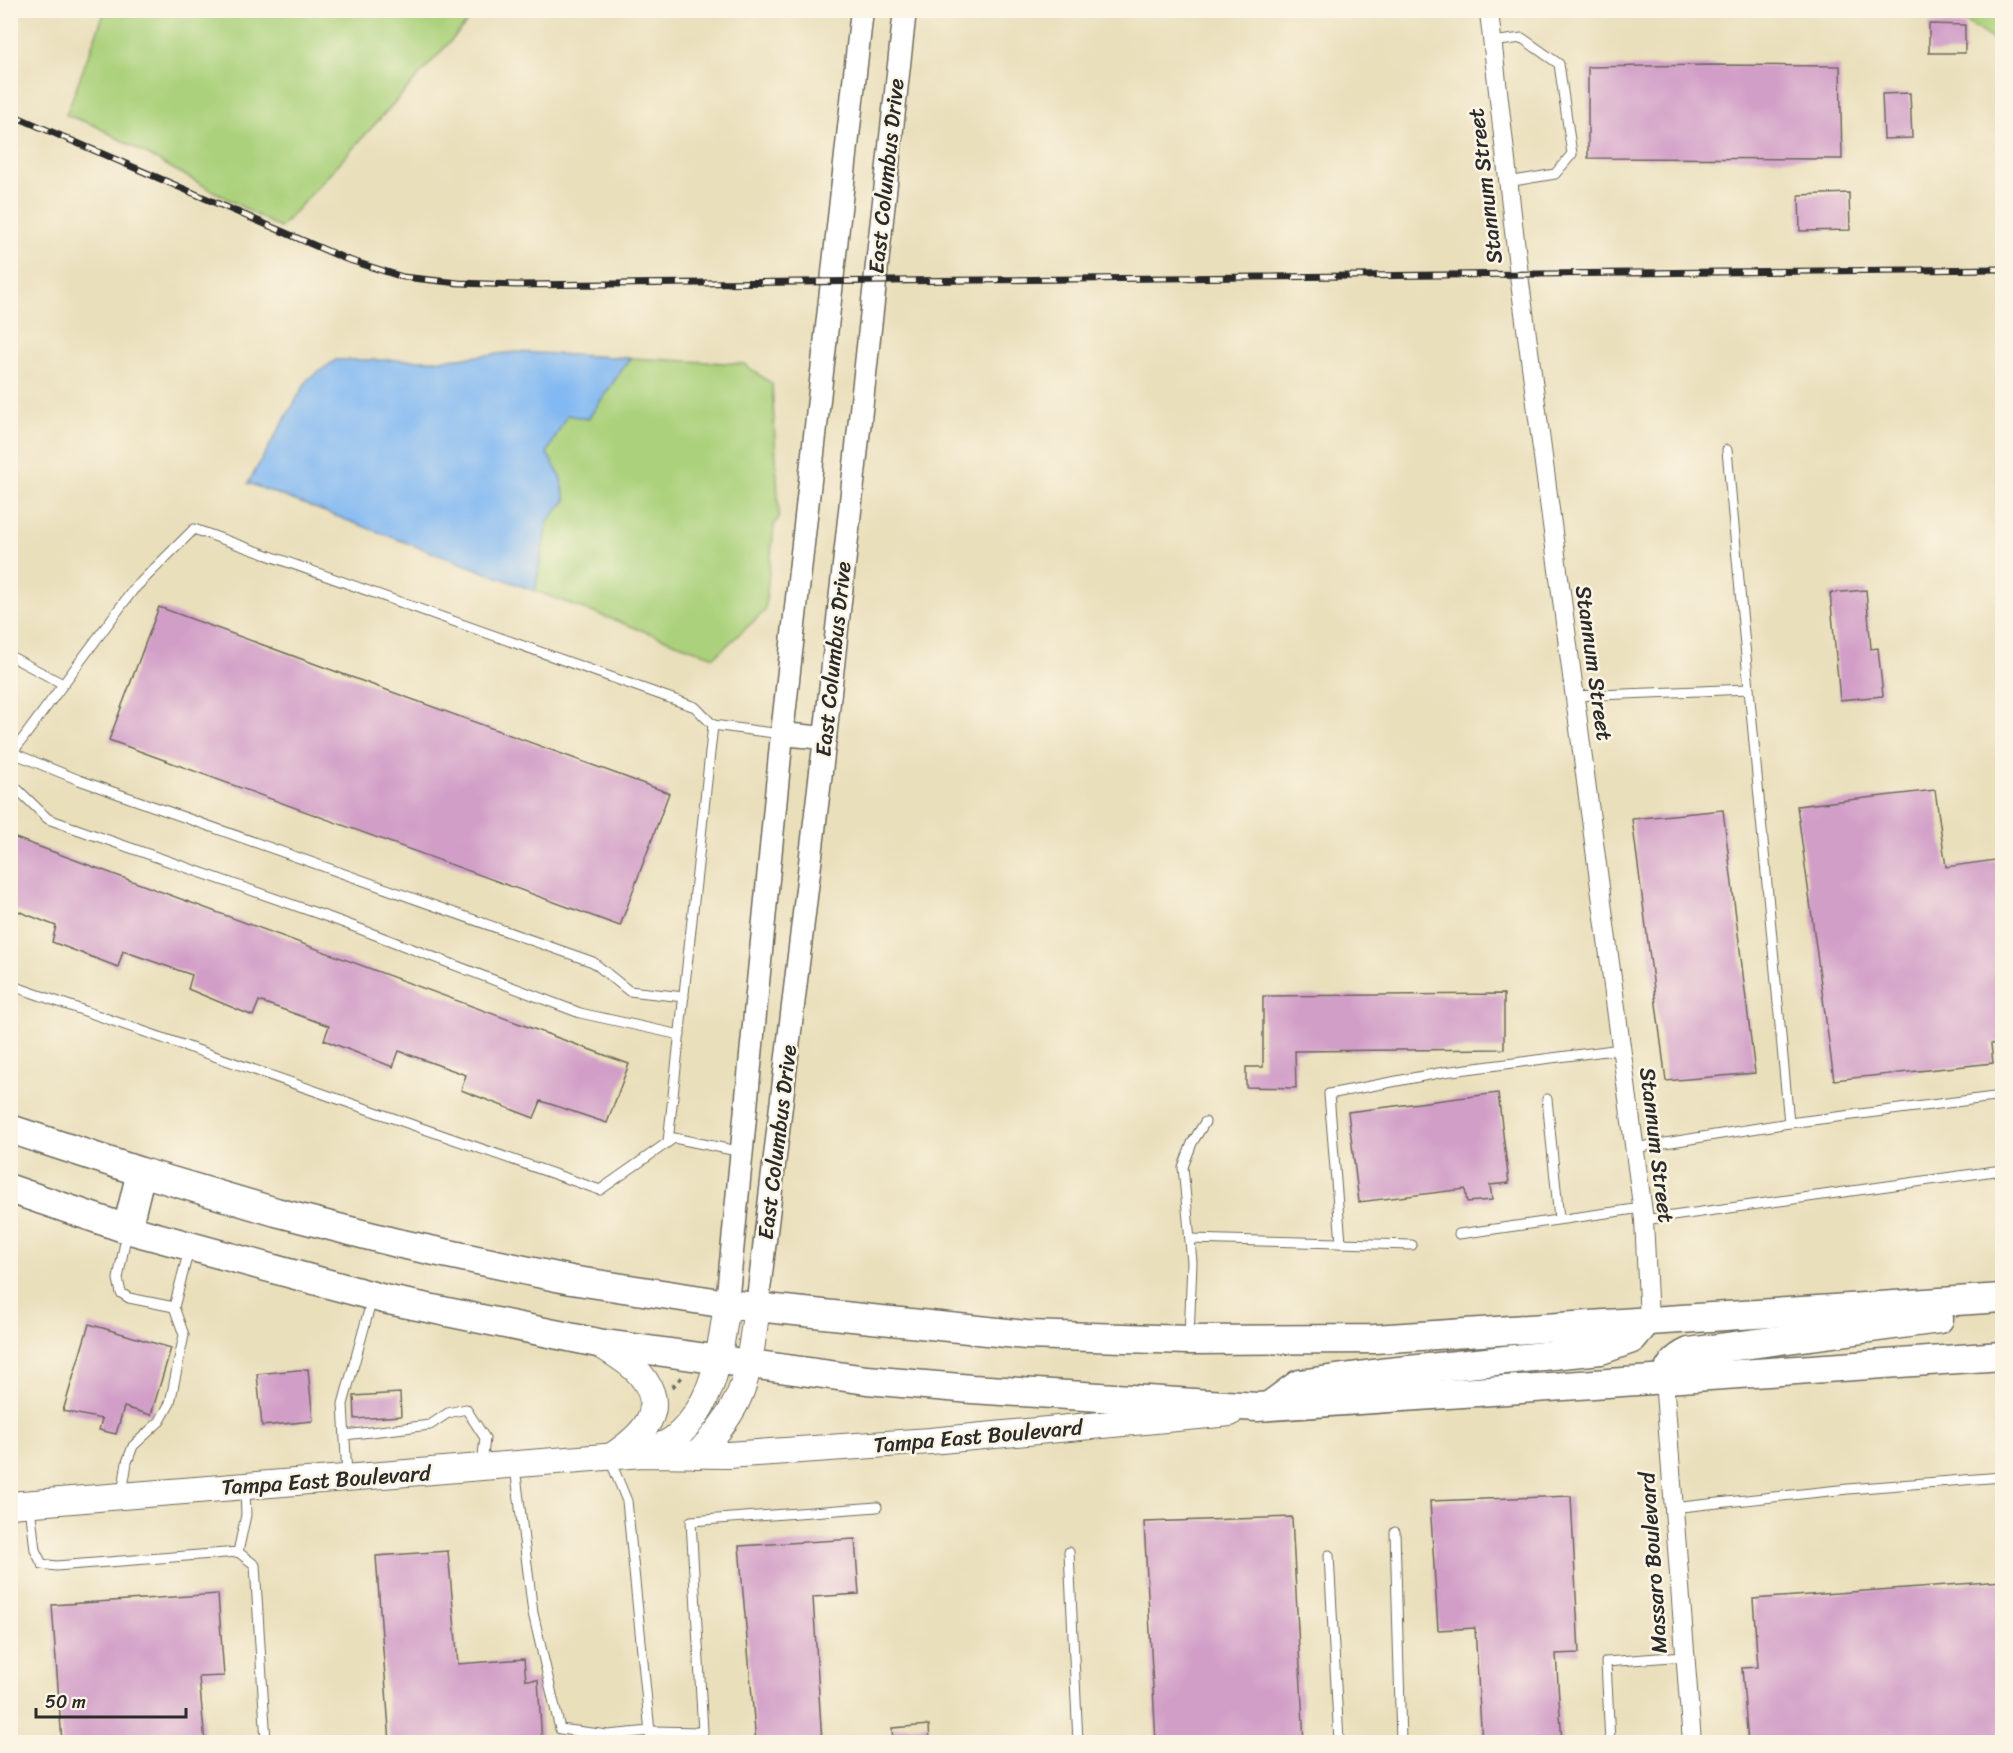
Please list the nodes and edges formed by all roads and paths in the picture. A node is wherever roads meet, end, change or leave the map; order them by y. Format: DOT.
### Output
graph roads {
  1 [pos="862,10"];
  2 [pos="905,10"];
  3 [pos="1489,12"];
  4 [pos="1492,42"];
  5 [pos="1508,182"];
  6 [pos="1727,450"];
  7 [pos="10,656"];
  8 [pos="63,684"];
  9 [pos="1749,689"];
  10 [pos="1574,696"];
  11 [pos="714,725"];
  12 [pos="782,734"];
  13 [pos="825,738"];
  14 [pos="12,754"];
  15 [pos="10,782"];
  16 [pos="10,985"];
  17 [pos="684,997"];
  18 [pos="680,1035"];
  19 [pos="1621,1049"];
  20 [pos="2002,1096"];
  21 [pos="1546,1099"];
  22 [pos="1205,1122"];
  23 [pos="1789,1123"];
  24 [pos="10,1129"];
  25 [pos="668,1142"];
  26 [pos="1634,1148"];
  27 [pos="742,1152"];
  28 [pos="2002,1170"];
  29 [pos="141,1172"];
  30 [pos="10,1189"];
  31 [pos="1643,1214"];
  32 [pos="1559,1219"];
  33 [pos="127,1229"];
  34 [pos="1459,1234"];
  35 [pos="1190,1239"];
  36 [pos="1341,1244"];
  37 [pos="1412,1245"];
  38 [pos="190,1246"];
  39 [pos="373,1296"];
  40 [pos="2002,1298"];
  41 [pos="727,1304"];
  42 [pos="2002,1304"];
  43 [pos="174,1306"];
  44 [pos="757,1307"];
  45 [pos="1648,1319"];
  46 [pos="1189,1340"];
  47 [pos="598,1343"];
  48 [pos="2002,1356"];
  49 [pos="719,1360"];
  50 [pos="749,1365"];
  51 [pos="1664,1380"];
  52 [pos="1263,1407"];
  53 [pos="345,1435"];
  54 [pos="642,1454"];
  55 [pos="697,1455"];
  56 [pos="609,1458"];
  57 [pos="515,1465"];
  58 [pos="481,1468"];
  59 [pos="2002,1477"];
  60 [pos="348,1478"];
  61 [pos="245,1486"];
  62 [pos="122,1496"];
  63 [pos="20,1504"];
  64 [pos="877,1507"];
  65 [pos="1672,1508"];
  66 [pos="1395,1532"];
  67 [pos="238,1552"];
  68 [pos="1069,1552"];
  69 [pos="1329,1555"];
  70 [pos="1684,1656"];
  71 [pos="650,1731"];
  72 [pos="266,1743"];
  73 [pos="651,1743"];
  74 [pos="1078,1743"];
  75 [pos="1339,1743"];
  76 [pos="1401,1743"];
  77 [pos="1610,1743"];
  78 [pos="1692,1743"];
  1 -- 12 [label="street, East Columbus Drive"];
  2 -- 13 [label="street, East Columbus Drive"];
  3 -- 4 [label="street, Stannum Street"];
  4 -- 5 [label="street, Stannum Street"];
  4 -- 5 [label="lane"];
  5 -- 10 [label="street, Stannum Street"];
  6 -- 9 [label="lane"];
  7 -- 8 [label="lane"];
  8 -- 11 [label="lane"];
  8 -- 14 [label="lane"];
  9 -- 10 [label="lane"];
  9 -- 23 [label="lane"];
  10 -- 19 [label="street, Stannum Street"];
  11 -- 12 [label="lane"];
  11 -- 17 [label="lane"];
  12 -- 13 [label="street"];
  12 -- 27 [label="street, East Columbus Drive"];
  13 -- 44 [label="street, East Columbus Drive"];
  14 -- 17 [label="lane"];
  15 -- 18 [label="lane"];
  16 -- 25 [label="lane"];
  17 -- 18 [label="lane"];
  18 -- 25 [label="lane"];
  19 -- 26 [label="street, Stannum Street"];
  19 -- 36 [label="lane"];
  20 -- 23 [label="lane"];
  21 -- 32 [label="lane"];
  22 -- 35 [label="lane"];
  23 -- 26 [label="lane"];
  24 -- 29 [label="main road"];
  25 -- 27 [label="lane"];
  26 -- 31 [label="street, Stannum Street"];
  27 -- 41 [label="street, East Columbus Drive"];
  28 -- 31 [label="lane"];
  29 -- 33 [label="main road"];
  29 -- 41 [label="main road"];
  30 -- 33 [label="main road"];
  31 -- 32 [label="lane"];
  31 -- 45 [label="street, Stannum Street"];
  32 -- 34 [label="lane"];
  33 -- 38 [label="main road"];
  33 -- 43 [label="lane"];
  35 -- 36 [label="lane"];
  35 -- 46 [label="lane"];
  36 -- 37 [label="lane"];
  38 -- 39 [label="main road"];
  38 -- 43 [label="lane"];
  39 -- 47 [label="main road"];
  39 -- 53 [label="lane"];
  40 -- 45 [label="main road"];
  41 -- 44 [label="main road"];
  41 -- 49 [label="main road, Tampa East Boulevard"];
  42 -- 51 [label="main road"];
  43 -- 62 [label="lane"];
  44 -- 46 [label="main road"];
  44 -- 50 [label="main road"];
  45 -- 46 [label="main road"];
  45 -- 52 [label="main road"];
  47 -- 49 [label="main road"];
  47 -- 56 [label="main road"];
  48 -- 51 [label="main road"];
  49 -- 50 [label="main road"];
  49 -- 54 [label="main road, Tampa East Boulevard"];
  50 -- 52 [label="main road"];
  50 -- 55 [label="main road"];
  51 -- 52 [label="main road"];
  51 -- 65 [label="street, Massaro Boulevard"];
  52 -- 55 [label="main road, Tampa East Boulevard"];
  53 -- 58 [label="lane"];
  53 -- 60 [label="lane"];
  54 -- 55 [label="main road, Tampa East Boulevard"];
  54 -- 56 [label="main road, Tampa East Boulevard"];
  56 -- 57 [label="main road, Tampa East Boulevard"];
  56 -- 71 [label="lane"];
  57 -- 58 [label="main road, Tampa East Boulevard"];
  57 -- 71 [label="lane"];
  58 -- 60 [label="main road, Tampa East Boulevard"];
  59 -- 65 [label="lane"];
  60 -- 61 [label="main road, Tampa East Boulevard"];
  61 -- 62 [label="main road, Tampa East Boulevard"];
  61 -- 67 [label="lane"];
  62 -- 63 [label="main road, Tampa East Boulevard"];
  63 -- 67 [label="lane"];
  64 -- 71 [label="lane"];
  65 -- 70 [label="street, Massaro Boulevard"];
  66 -- 76 [label="lane"];
  67 -- 72 [label="lane"];
  68 -- 74 [label="lane"];
  69 -- 75 [label="lane"];
  70 -- 77 [label="lane"];
  70 -- 78 [label="street, Massaro Boulevard"];
  71 -- 73 [label="lane"];
}
